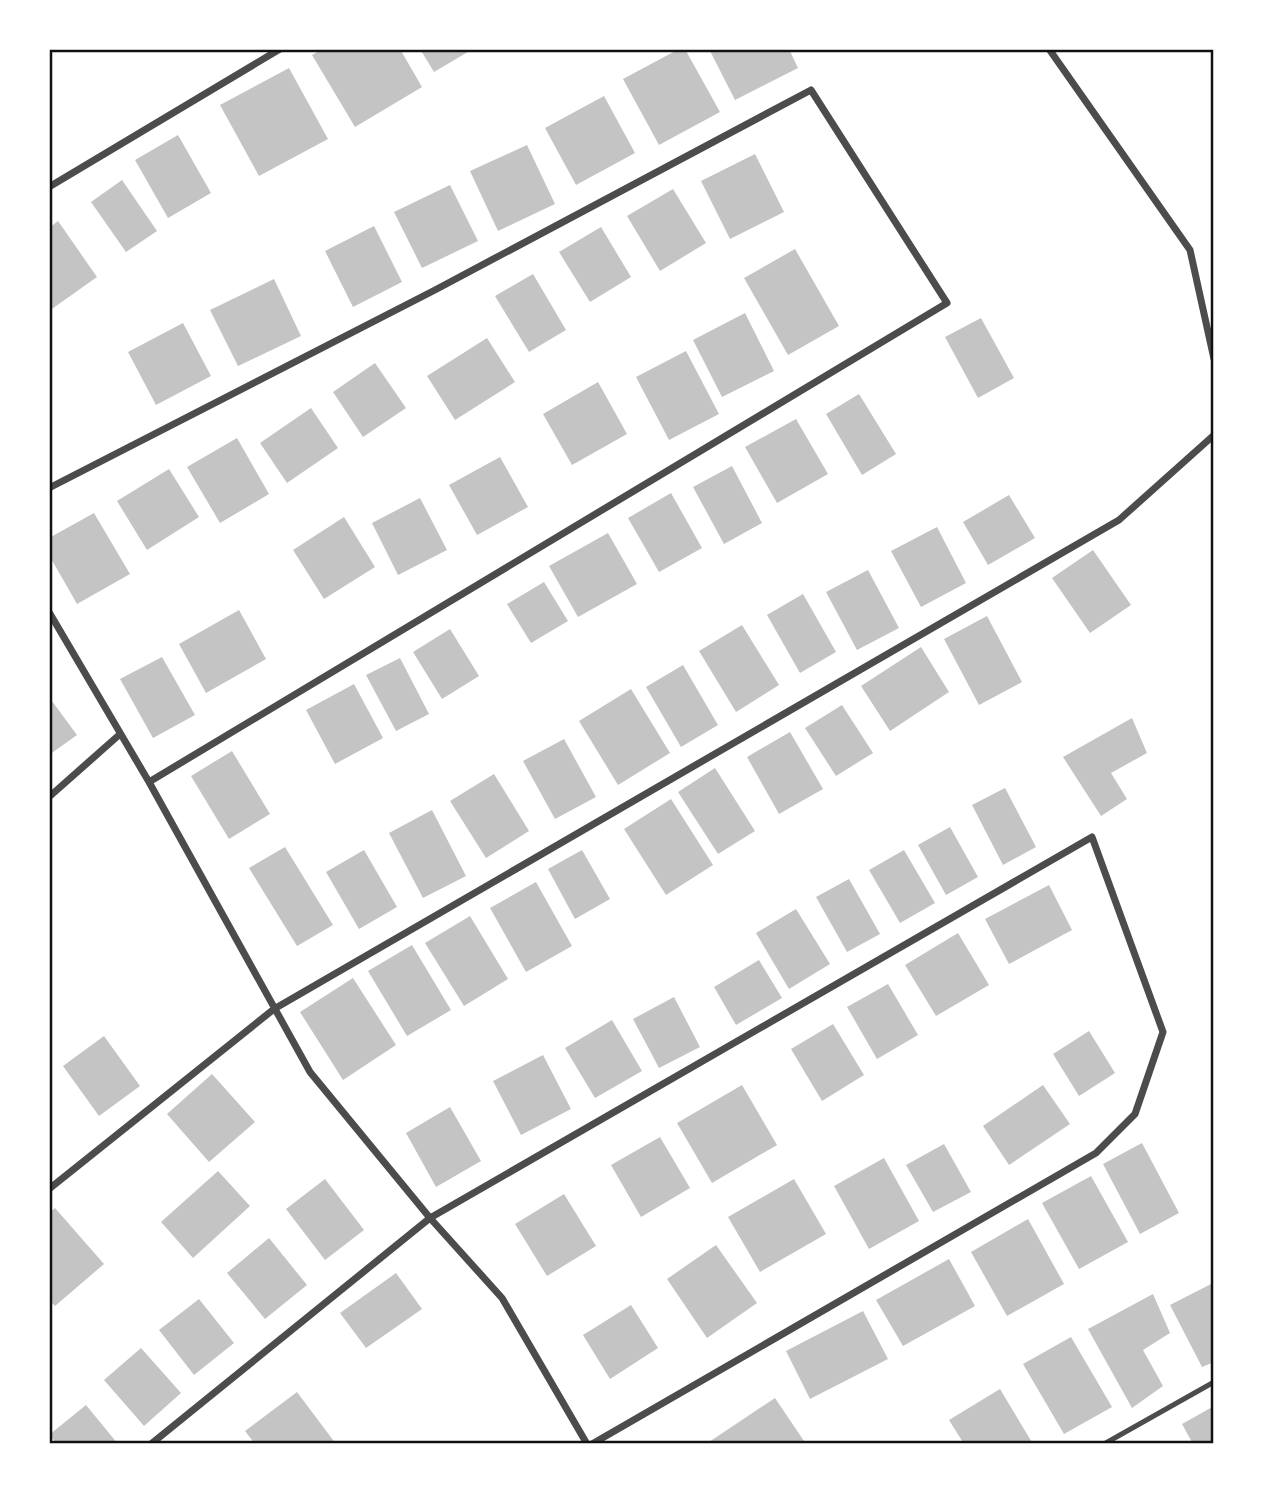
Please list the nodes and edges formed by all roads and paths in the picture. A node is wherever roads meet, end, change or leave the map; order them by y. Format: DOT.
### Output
graph roads {
  1 [pos="280,49"];
  2 [pos="1049,49"];
  3 [pos="49,187"];
  4 [pos="1214,359"];
  5 [pos="1214,435"];
  6 [pos="49,488"];
  7 [pos="49,612"];
  8 [pos="119,735"];
  9 [pos="149,782"];
  10 [pos="49,797"];
  11 [pos="274,1009"];
  12 [pos="49,1189"];
  13 [pos="430,1218"];
  14 [pos="1214,1382"];
  15 [pos="151,1444"];
  16 [pos="589,1444"];
  17 [pos="1104,1444"];
  1 -- 3 [label="street"];
  2 -- 4 [label="street"];
  5 -- 11 [label="street"];
  6 -- 9 [label="street"];
  7 -- 8 [label="street"];
  8 -- 9 [label="street"];
  8 -- 10 [label="street"];
  9 -- 11 [label="street"];
  11 -- 12 [label="street"];
  11 -- 13 [label="street"];
  13 -- 15 [label="street"];
  13 -- 16 [label="street"];
  13 -- 16 [label="street"];
  14 -- 17 [label="lane"];
}
